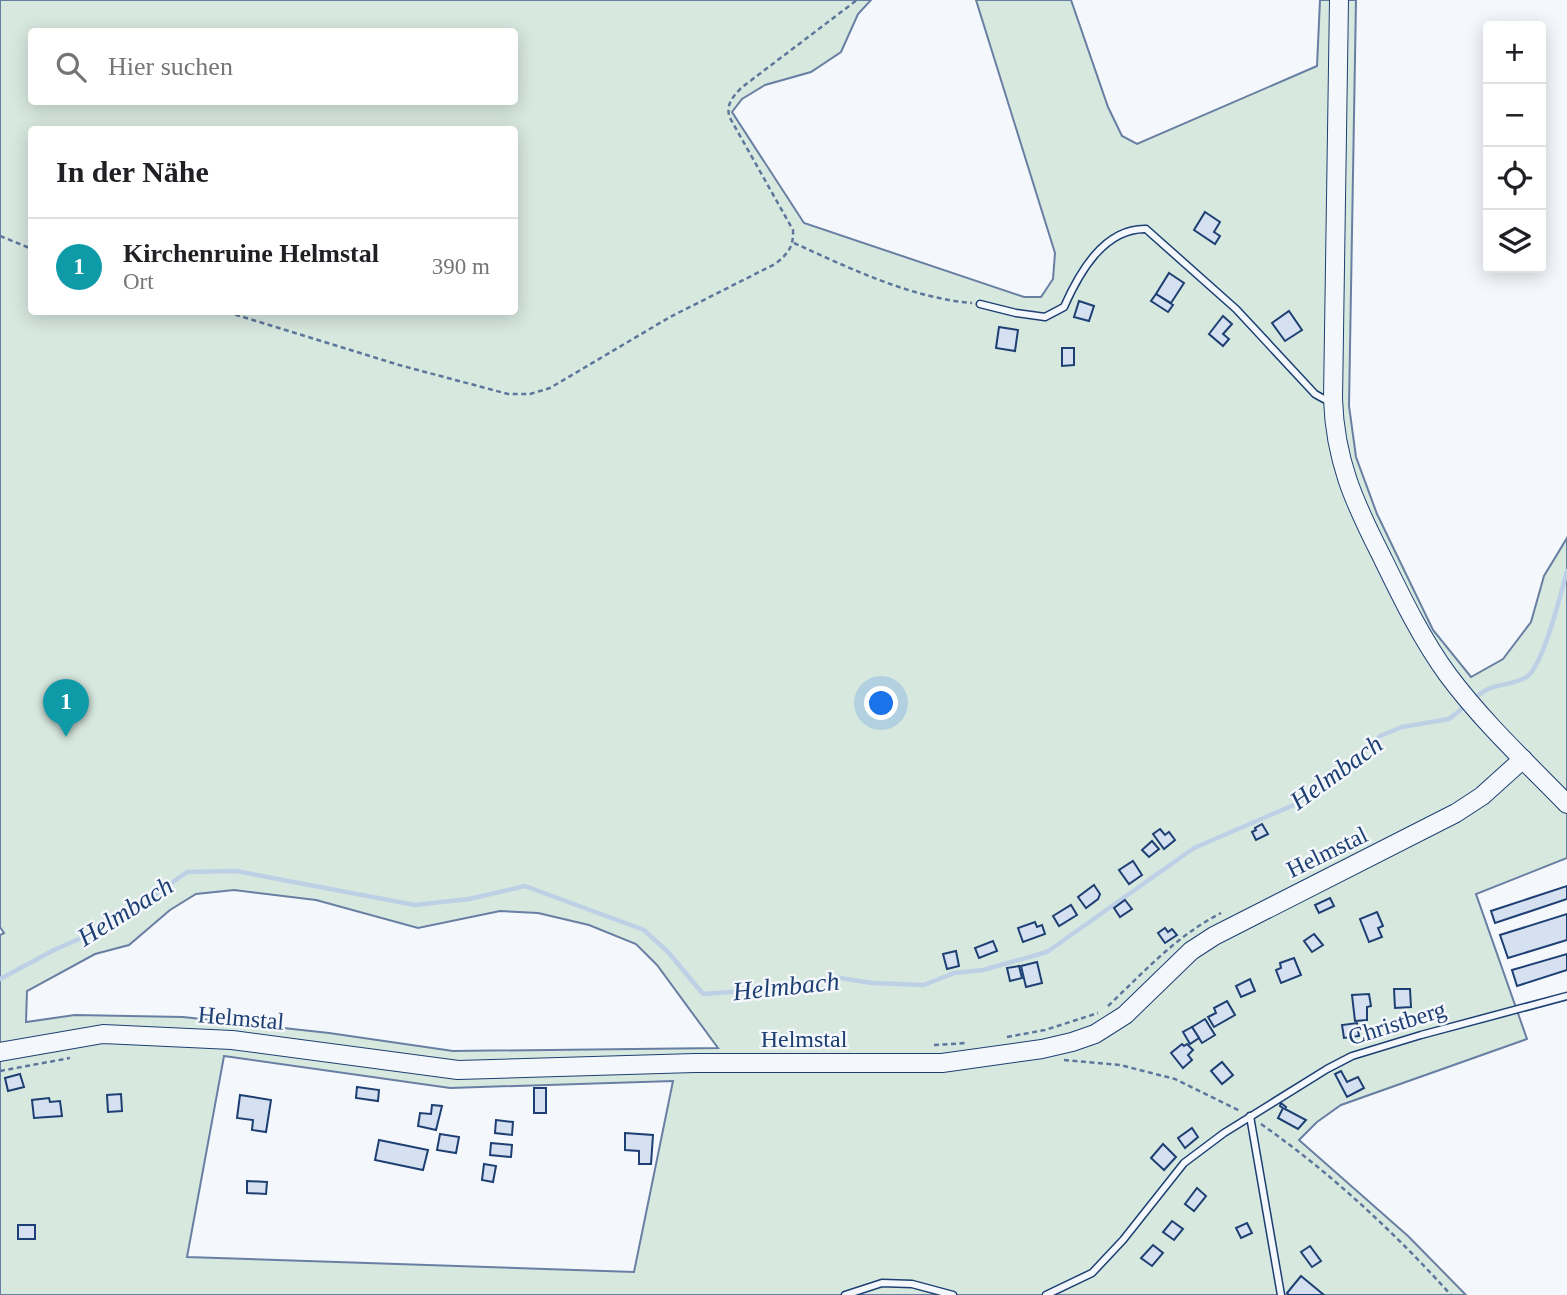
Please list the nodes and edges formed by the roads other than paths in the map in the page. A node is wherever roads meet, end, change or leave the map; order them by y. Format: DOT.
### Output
graph roads {
  1 [pos="1339,0"];
  2 [pos="980,304"];
  3 [pos="1333,399"];
  4 [pos="1523,759"];
  5 [pos="1567,804"];
  6 [pos="1567,996"];
  7 [pos="0,1052"];
  8 [pos="1250,1116"];
  9 [pos="845,1295"];
  10 [pos="953,1295"];
  11 [pos="1046,1295"];
  12 [pos="1281,1295"];
  1 -- 3 [label="main road"];
  2 -- 3 [label="lane"];
  3 -- 4 [label="main road"];
  4 -- 5 [label="main road"];
  4 -- 7 [label="main road, Helmstal"];
  6 -- 8 [label="lane, Christberg"];
  8 -- 11 [label="lane, Christberg"];
  8 -- 12 [label="lane"];
  9 -- 10 [label="lane"];
}
